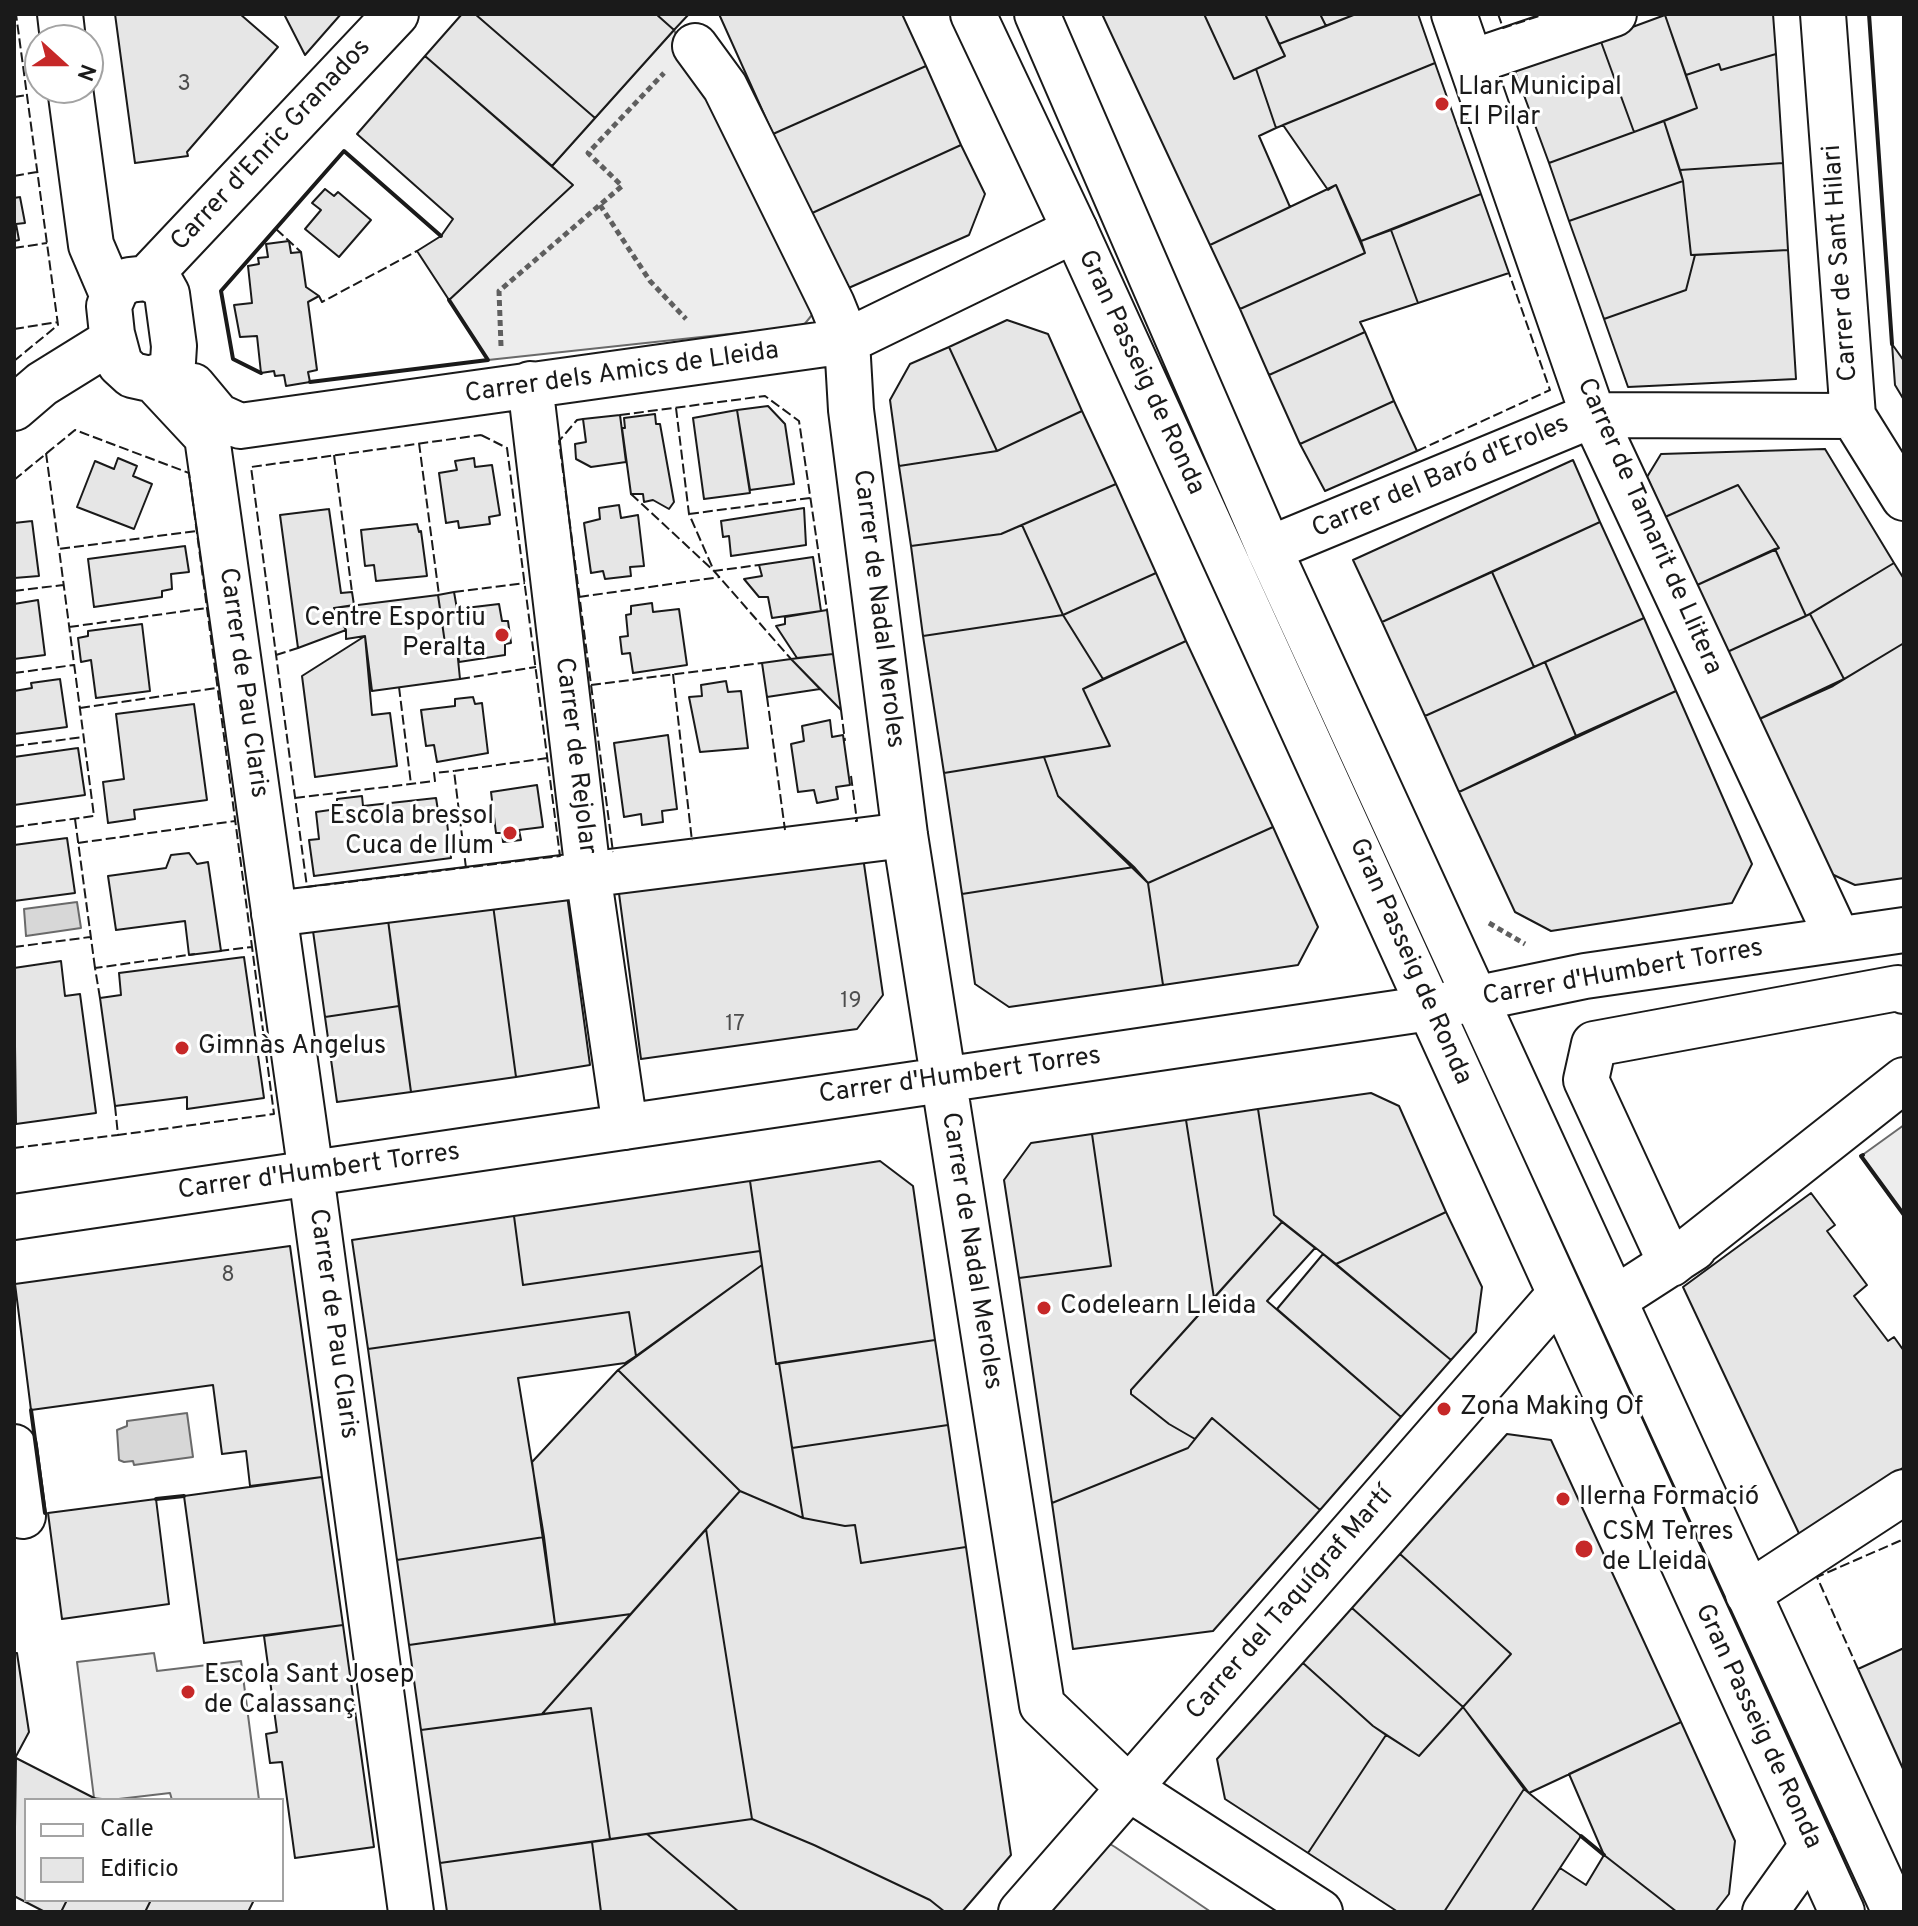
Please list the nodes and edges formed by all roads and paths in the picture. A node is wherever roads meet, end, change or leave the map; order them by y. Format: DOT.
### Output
graph roads {
  1 [pos="396,14"];
  2 [pos="973,14"];
  3 [pos="1037,14"];
  4 [pos="1454,14"];
  5 [pos="1614,14"];
  6 [pos="1823,14"];
  7 [pos="681,58"];
  8 [pos="1472,62"];
  9 [pos="72,104"];
  10 [pos="600,205"];
  11 [pos="1075,230"];
  12 [pos="130,286"];
  13 [pos="693,326"];
  14 [pos="113,340"];
  15 [pos="847,341"];
  16 [pos="162,370"];
  17 [pos="515,371"];
  18 [pos="14,408"];
  19 [pos="1593,415"];
  20 [pos="1853,416"];
  21 [pos="1904,498"];
  22 [pos="1269,549"];
  23 [pos="905,835"];
  24 [pos="588,873"];
  25 [pos="274,914"];
  26 [pos="1904,930"];
  27 [pos="1838,939"];
  28 [pos="1904,991"];
  29 [pos="1476,999"];
  30 [pos="1430,1008"];
  31 [pos="943,1080"];
  32 [pos="1904,1080"];
  33 [pos="1904,1104"];
  34 [pos="625,1127"];
  35 [pos="311,1174"];
  36 [pos="14,1217"];
  37 [pos="1671,1264"];
  38 [pos="1559,1295"];
  39 [pos="1615,1299"];
  40 [pos="14,1447"];
  41 [pos="1904,1492"];
  42 [pos="23,1516"];
  43 [pos="1748,1594"];
  44 [pos="1130,1789"];
  45 [pos="1812,1846"];
  46 [pos="1895,1896"];
  47 [pos="411,1912"];
  48 [pos="1021,1912"];
  49 [pos="1320,1912"];
  50 [pos="1765,1912"];
  51 [pos="1842,1912"];
  1 -- 12 [label="street, Carrer d'Enric Granados"];
  2 -- 11 [label="street, Gran Passeig de Ronda"];
  3 -- 22 [label="street, Gran Passeig de Ronda"];
  4 -- 8 [label="street, Carrer de Tamarit de Llitera"];
  5 -- 8 [label="street"];
  6 -- 20 [label="street, Carrer de Sant Hilari"];
  7 -- 10 [label="path"];
  7 -- 15 [label="street, Carrer de Nadal Meroles"];
  8 -- 19 [label="street, Carrer de Tamarit de Llitera"];
  9 -- 12 [label="street"];
  10 -- 13 [label="path"];
  10 -- 17 [label="path"];
  11 -- 15 [label="street, Carrer dels Amics de Lleida"];
  11 -- 30 [label="street, Gran Passeig de Ronda"];
  12 -- 14 [label="street"];
  12 -- 16 [label="street"];
  14 -- 16 [label="street"];
  14 -- 18 [label="street"];
  15 -- 17 [label="street, Carrer dels Amics de Lleida"];
  15 -- 23 [label="street, Carrer de Nadal Meroles"];
  16 -- 17 [label="street, Carrer dels Amics de Lleida"];
  16 -- 25 [label="street, Carrer de Pau Claris"];
  17 -- 24 [label="street, Carrer de Rejolar"];
  19 -- 20 [label="street, Carrer del Baró d'Eroles"];
  19 -- 22 [label="street, Carrer del Baró d'Eroles"];
  19 -- 27 [label="street, Carrer de Tamarit de Llitera"];
  20 -- 21 [label="street, Carrer de Sant Hilari"];
  22 -- 29 [label="street, Gran Passeig de Ronda"];
  23 -- 24 [label="street"];
  23 -- 31 [label="street, Carrer de Nadal Meroles"];
  24 -- 25 [label="street"];
  24 -- 34 [label="street, Carrer de Rejolar"];
  25 -- 35 [label="street, Carrer de Pau Claris"];
  26 -- 27 [label="street, Carrer d'Humbert Torres"];
  27 -- 29 [label="street, Carrer d'Humbert Torres"];
  28 -- 37 [label="street"];
  29 -- 30 [label="street, Carrer d'Humbert Torres"];
  29 -- 39 [label="street, Gran Passeig de Ronda"];
  30 -- 31 [label="street, Carrer d'Humbert Torres"];
  30 -- 38 [label="street, Gran Passeig de Ronda"];
  31 -- 34 [label="street, Carrer d'Humbert Torres"];
  31 -- 44 [label="street, Carrer de Nadal Meroles"];
  32 -- 37 [label="street"];
  33 -- 37 [label="street"];
  34 -- 35 [label="street, Carrer d'Humbert Torres"];
  35 -- 36 [label="street, Carrer d'Humbert Torres"];
  35 -- 47 [label="street, Carrer de Pau Claris"];
  37 -- 39 [label="street"];
  38 -- 44 [label="street, Carrer del Taquígraf Martí"];
  38 -- 45 [label="street, Gran Passeig de Ronda"];
  39 -- 43 [label="street, Gran Passeig de Ronda"];
  40 -- 42 [label="street"];
  41 -- 43 [label="street"];
  43 -- 46 [label="street, Gran Passeig de Ronda"];
  44 -- 48 [label="street, Carrer del Taquígraf Martí"];
  44 -- 49 [label="street, Carrer de Nadal Meroles"];
  45 -- 50 [label="street"];
  45 -- 51 [label="street, Gran Passeig de Ronda"];
}
